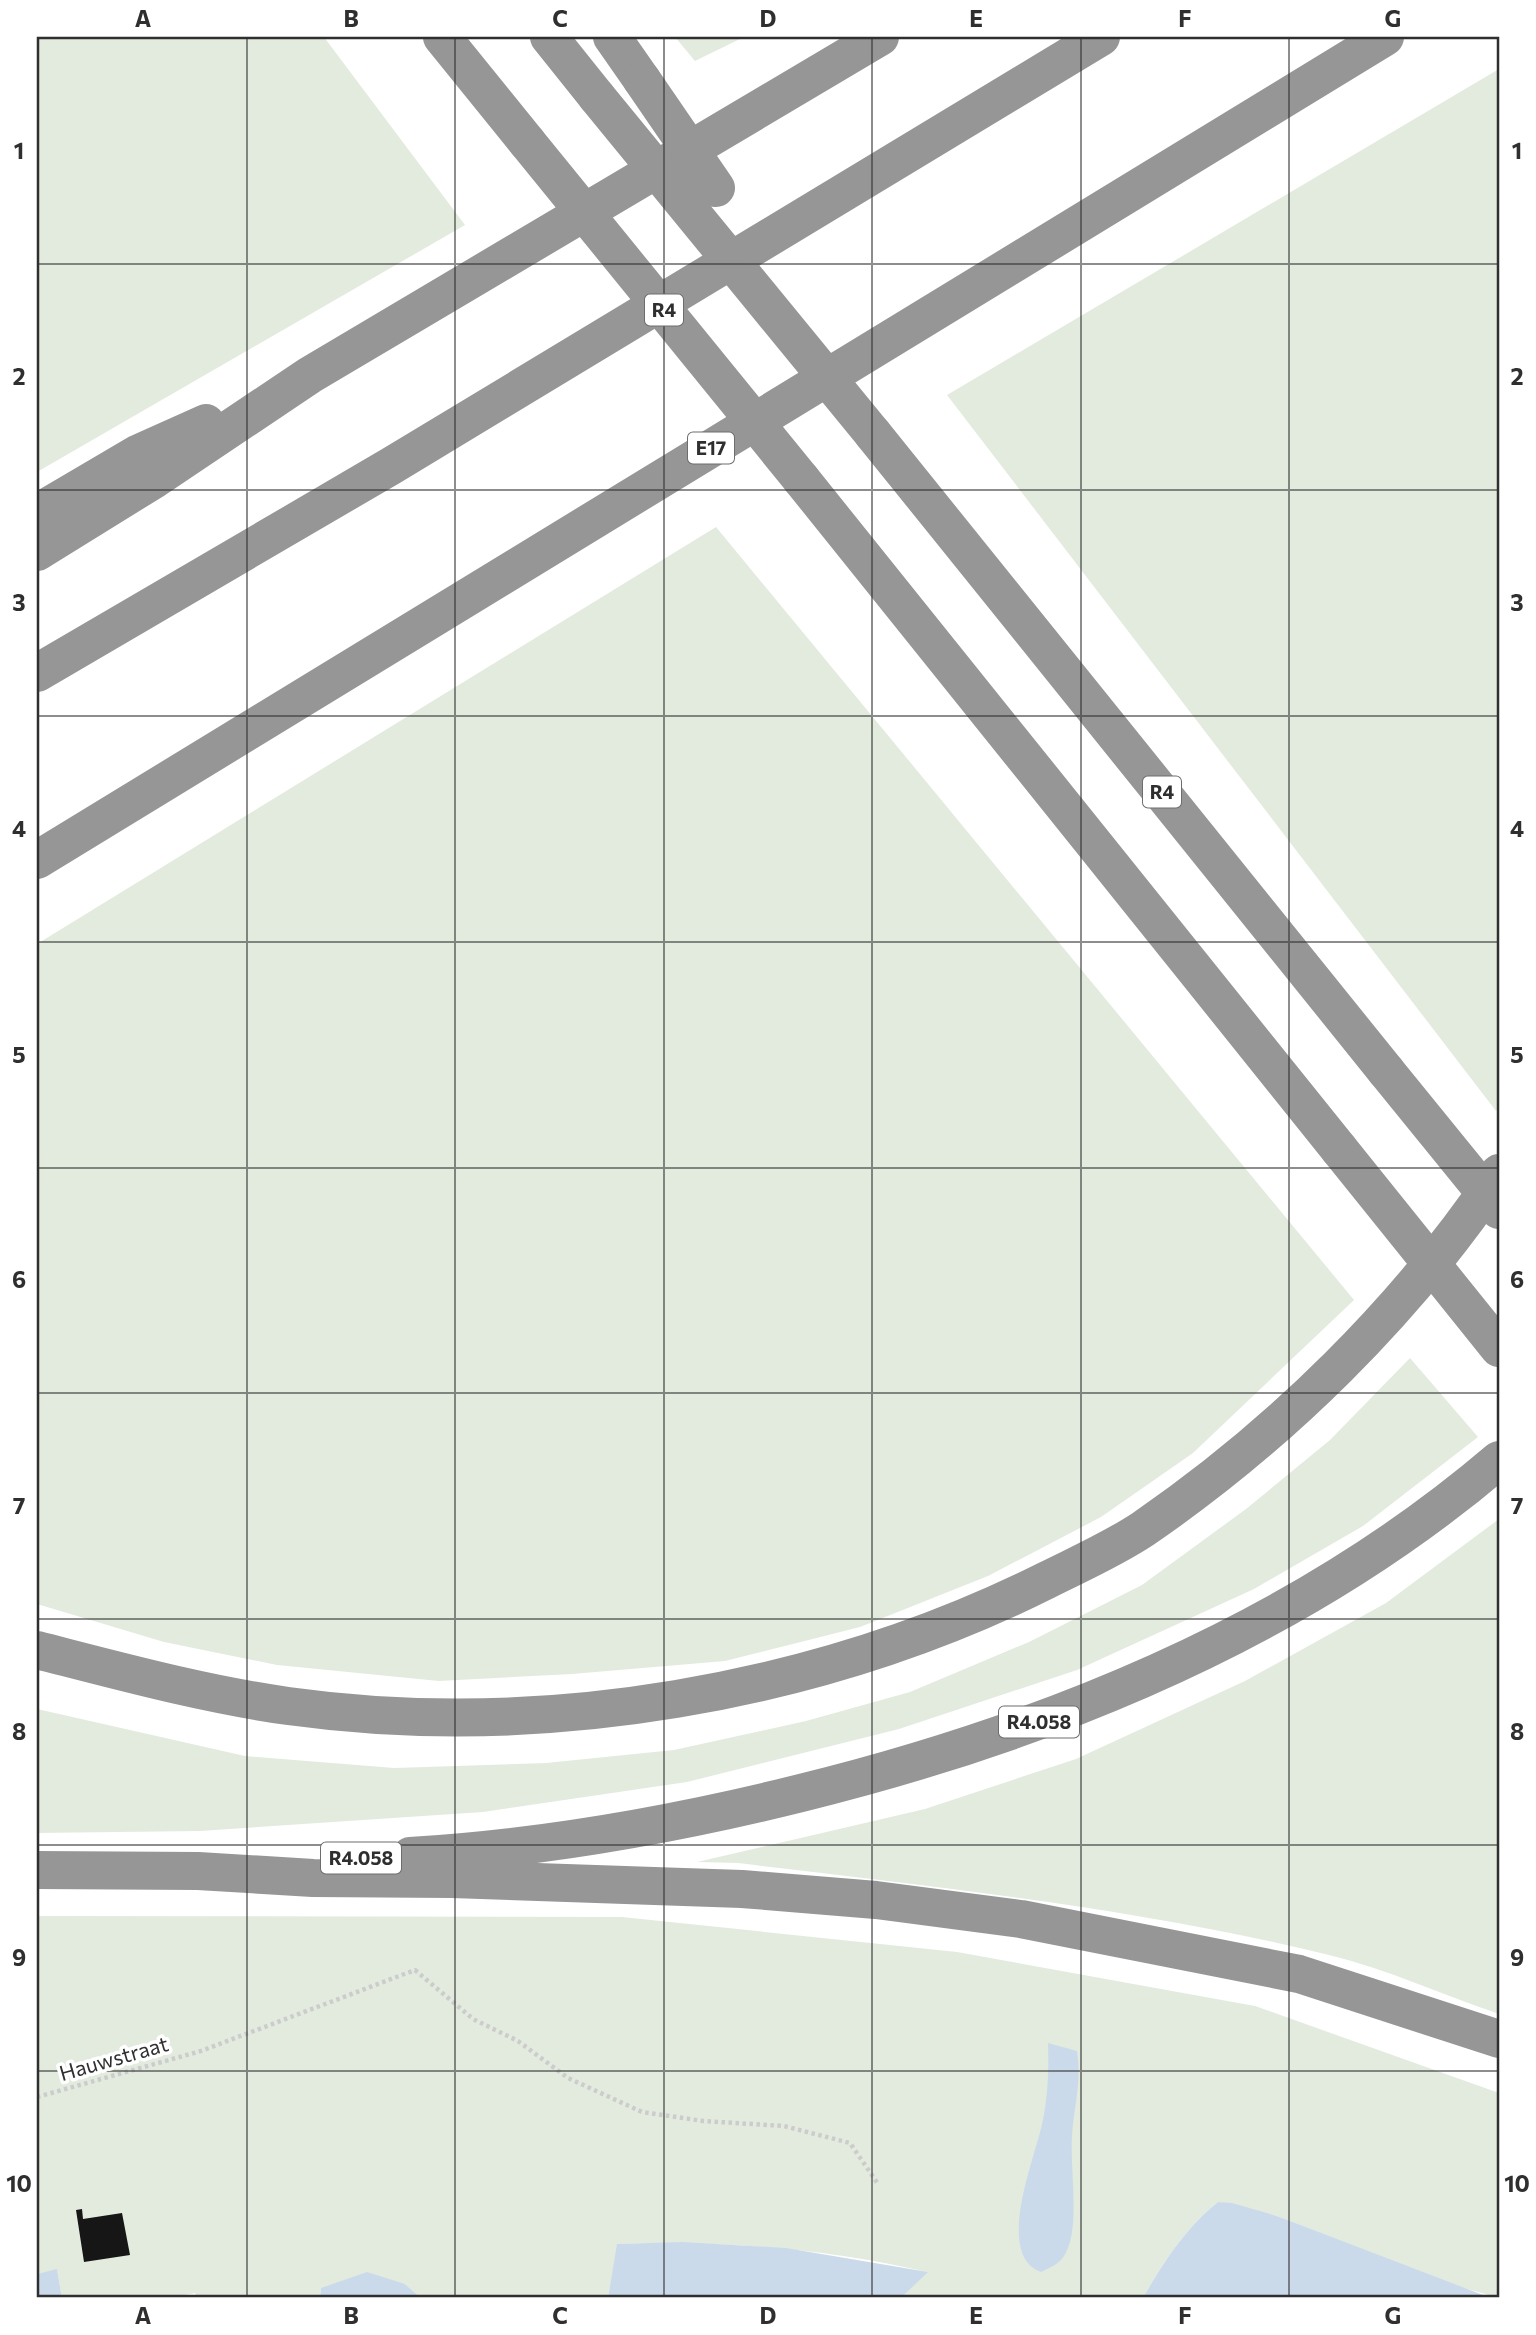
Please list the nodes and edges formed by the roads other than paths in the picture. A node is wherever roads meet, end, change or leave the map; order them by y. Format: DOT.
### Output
graph roads {
  1 [pos="442,37"];
  2 [pos="549,37"];
  3 [pos="612,37"];
  4 [pos="880,37"];
  5 [pos="1101,37"];
  6 [pos="1385,37"];
  7 [pos="717,241"];
  8 [pos="310,375"];
  9 [pos="37,513"];
  10 [pos="37,552"];
  11 [pos="37,673"];
  12 [pos="37,860"];
  13 [pos="1499,1173"];
  14 [pos="1499,1210"];
  15 [pos="1499,1349"];
  16 [pos="1499,1460"];
  17 [pos="37,1650"];
  18 [pos="37,1870"];
  19 [pos="198,1871"];
  20 [pos="1499,2039"];
  1 -- 15 [label="highway, R4, bridge"];
  2 -- 7 [label="highway, R4, bridge"];
  3 -- 7 [label="highway, bridge"];
  4 -- 8 [label="highway"];
  5 -- 11 [label="highway"];
  6 -- 12 [label="highway, E17"];
  7 -- 14 [label="highway, R4, bridge"];
  8 -- 9 [label="highway"];
  8 -- 10 [label="highway"];
  13 -- 17 [label="highway"];
  16 -- 19 [label="highway, R4.058"];
  18 -- 19 [label="highway"];
  19 -- 20 [label="highway"];
}
